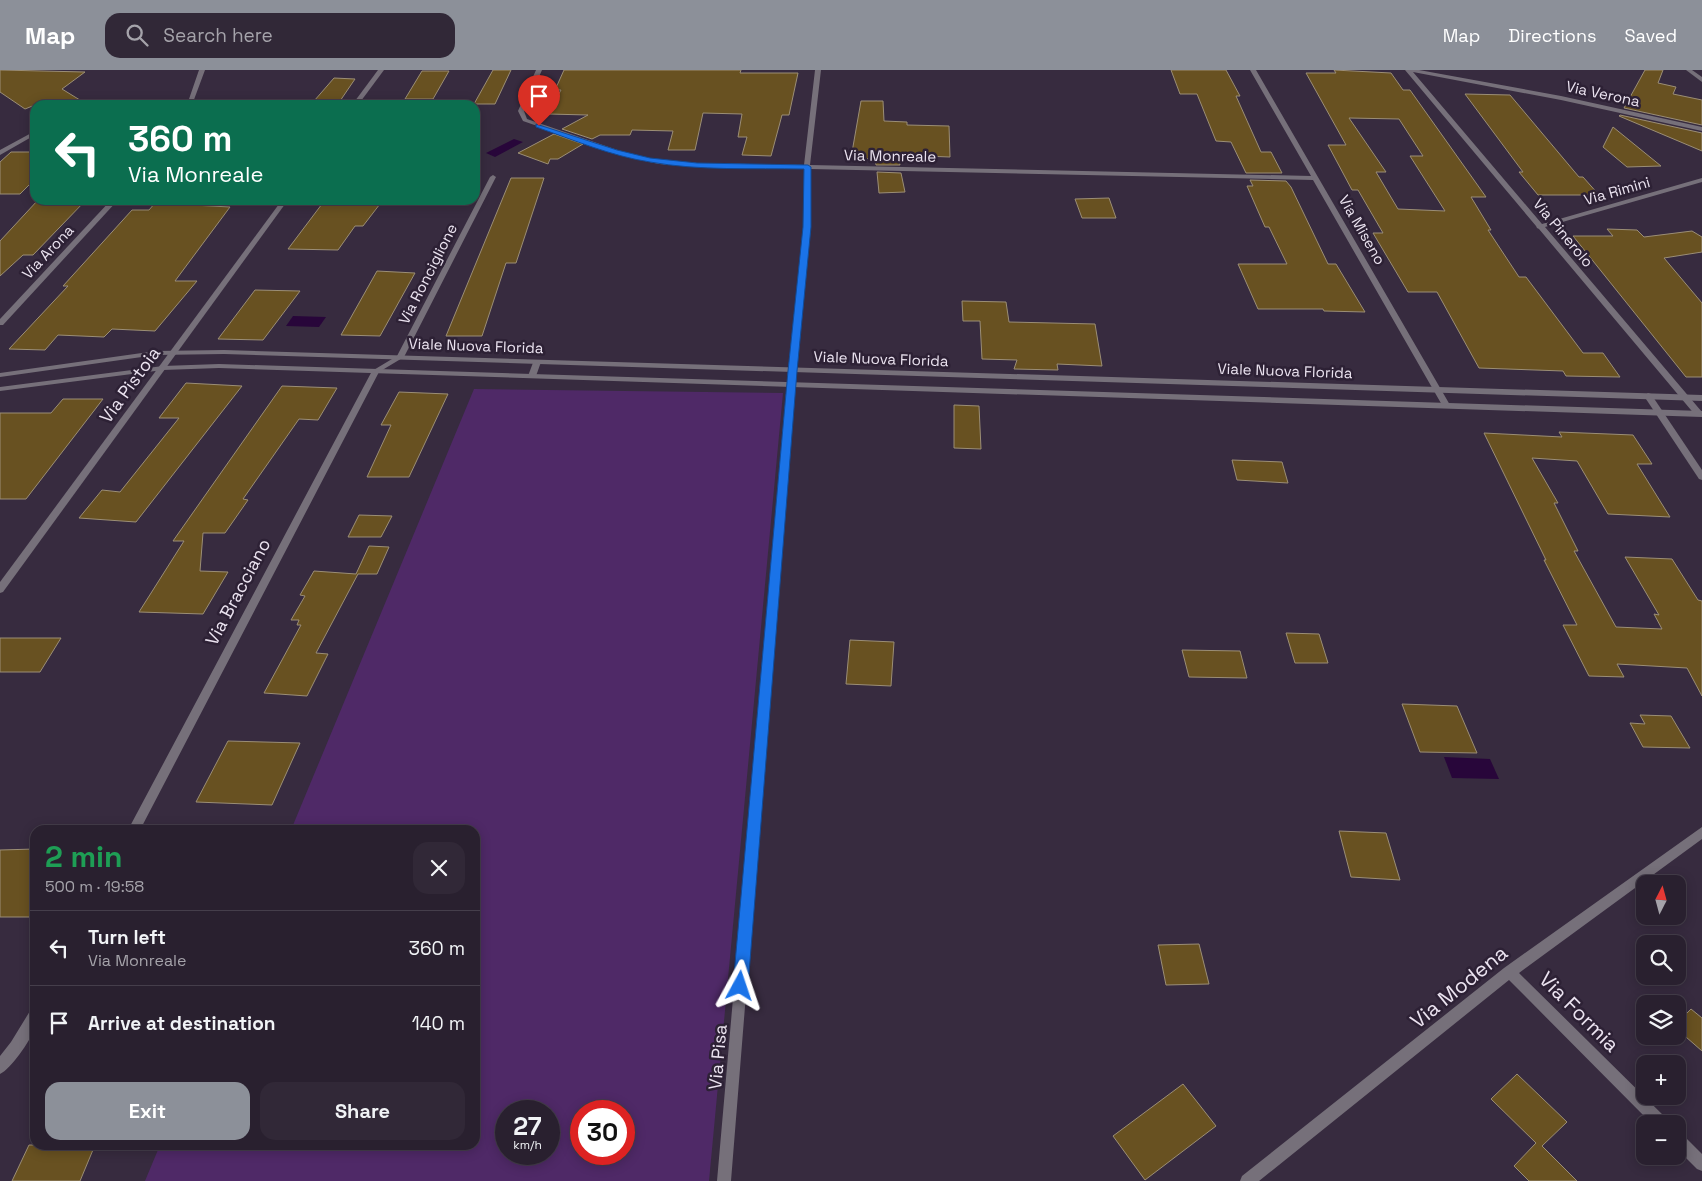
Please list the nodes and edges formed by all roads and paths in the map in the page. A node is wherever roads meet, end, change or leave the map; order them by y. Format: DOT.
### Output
graph roads {
  1 [pos="202,70"];
  2 [pos="381,70"];
  3 [pos="539,70"];
  4 [pos="818,70"];
  5 [pos="1253,70"];
  6 [pos="1409,70"];
  7 [pos="1689,70"];
  8 [pos="1702,80"];
  9 [pos="192,100"];
  10 [pos="359,100"];
  11 [pos="1702,129"];
  12 [pos="30,136"];
  13 [pos="0,153"];
  14 [pos="808,167"];
  15 [pos="493,177"];
  16 [pos="1316,178"];
  17 [pos="1702,180"];
  18 [pos="480,202"];
  19 [pos="110,205"];
  20 [pos="282,205"];
  21 [pos="479,205"];
  22 [pos="1540,227"];
  23 [pos="0,323"];
  24 [pos="174,352"];
  25 [pos="400,357"];
  26 [pos="537,362"];
  27 [pos="163,368"];
  28 [pos="376,371"];
  29 [pos="792,371"];
  30 [pos="0,375"];
  31 [pos="532,376"];
  32 [pos="792,383"];
  33 [pos="0,389"];
  34 [pos="1438,390"];
  35 [pos="1648,396"];
  36 [pos="1684,397"];
  37 [pos="1702,398"];
  38 [pos="1446,405"];
  39 [pos="1659,413"];
  40 [pos="1700,414"];
  41 [pos="1702,477"];
  42 [pos="0,589"];
  43 [pos="137,825"];
  44 [pos="1702,832"];
  45 [pos="1509,972"];
  46 [pos="30,1024"];
  47 [pos="0,1067"];
  48 [pos="1653,1115"];
  49 [pos="1686,1148"];
  50 [pos="1702,1164"];
  51 [pos="724,1181"];
  52 [pos="1247,1181"];
  1 -- 9 [label="street"];
  2 -- 10 [label="street"];
  3 -- 14 [label="street, Via Monreale"];
  4 -- 14 [label="street, Via Pisa"];
  5 -- 16 [label="street, Via Miseno"];
  6 -- 11 [label="street, Via Verona"];
  6 -- 22 [label="street, Via Pinerolo"];
  7 -- 8 [label="street"];
  12 -- 13 [label="street"];
  14 -- 16 [label="street, Via Monreale"];
  14 -- 29 [label="street, Via Pisa"];
  15 -- 18 [label="street, Via Ronciglione"];
  16 -- 34 [label="street, Via Miseno"];
  17 -- 22 [label="street, Via Rimini"];
  19 -- 23 [label="street, Via Arona"];
  20 -- 24 [label="street, Via Pistoia"];
  21 -- 25 [label="street, Via Ronciglione"];
  22 -- 36 [label="street, Via Pinerolo"];
  24 -- 25 [label="street, Viale Nuova Florida"];
  24 -- 27 [label="street, Via Pistoia"];
  24 -- 30 [label="street, Viale Nuova Florida"];
  25 -- 26 [label="street, Viale Nuova Florida"];
  25 -- 28 [label="street"];
  26 -- 29 [label="street, Viale Nuova Florida"];
  26 -- 31 [label="street"];
  27 -- 28 [label="street, Viale Nuova Florida"];
  27 -- 33 [label="street, Viale Nuova Florida"];
  27 -- 42 [label="street, Via Pistoia"];
  28 -- 31 [label="street, Viale Nuova Florida"];
  28 -- 43 [label="street, Via Bracciano"];
  29 -- 32 [label="street, Via Pisa"];
  29 -- 34 [label="street, Viale Nuova Florida"];
  31 -- 32 [label="street, Viale Nuova Florida"];
  32 -- 38 [label="street, Viale Nuova Florida"];
  32 -- 51 [label="street, Via Pisa"];
  34 -- 35 [label="street, Viale Nuova Florida"];
  34 -- 38 [label="street, Via Miseno"];
  35 -- 36 [label="street, Viale Nuova Florida"];
  35 -- 39 [label="street"];
  36 -- 37 [label="street, Viale Nuova Florida"];
  36 -- 40 [label="street, Via Pinerolo"];
  38 -- 39 [label="street, Viale Nuova Florida"];
  39 -- 40 [label="street, Viale Nuova Florida"];
  39 -- 41 [label="street"];
  44 -- 45 [label="street, Via Modena"];
  45 -- 48 [label="street, Via Formia"];
  45 -- 52 [label="street, Via Modena"];
  46 -- 47 [label="street"];
  49 -- 50 [label="street"];
}
